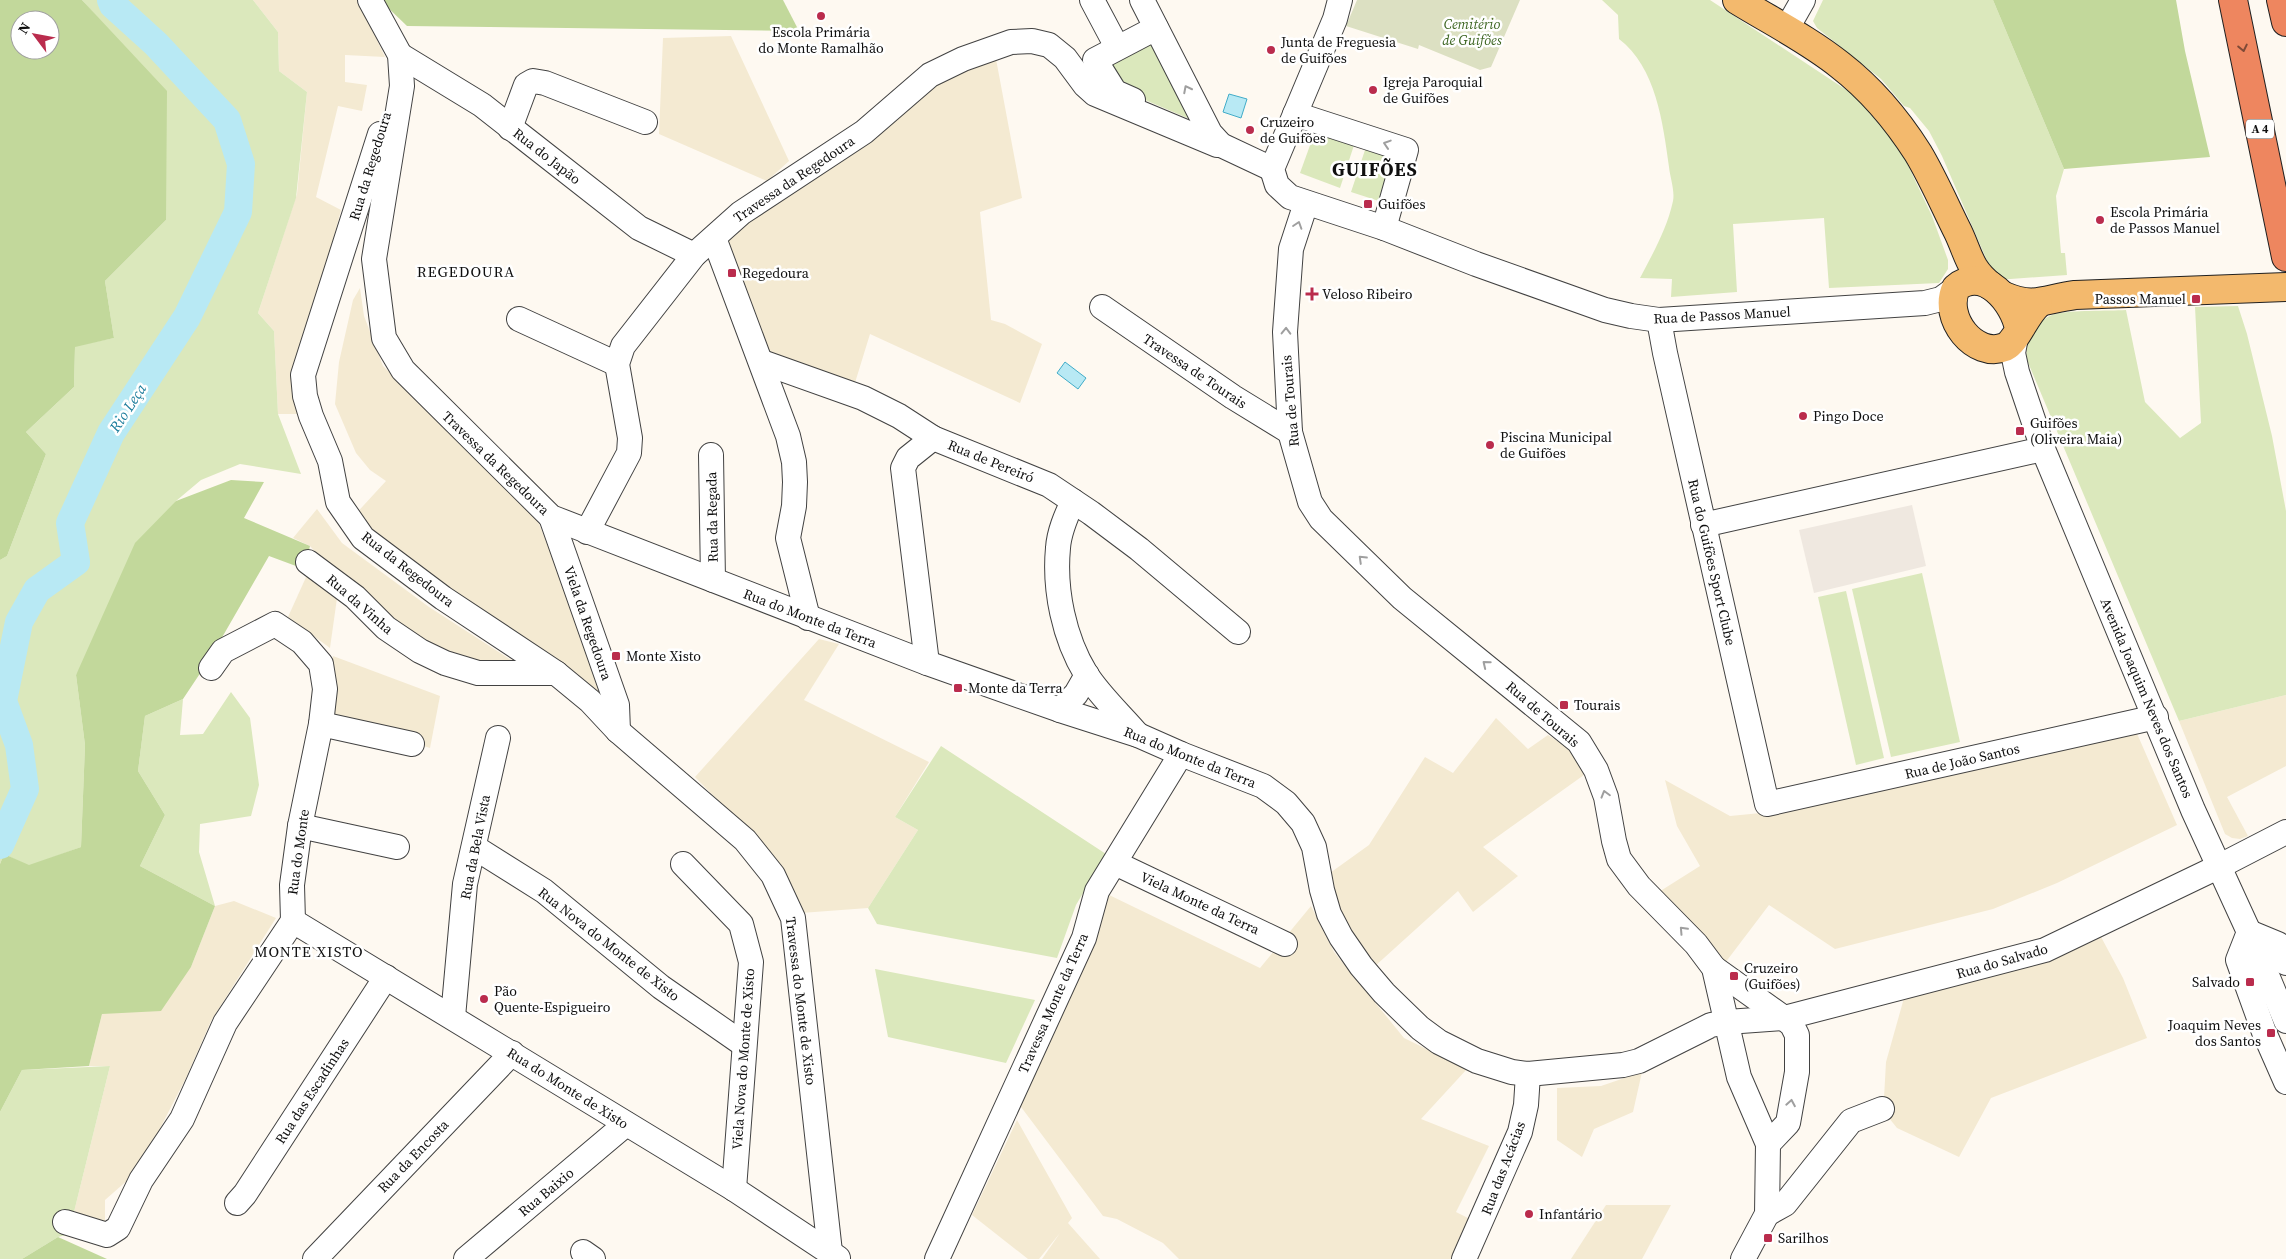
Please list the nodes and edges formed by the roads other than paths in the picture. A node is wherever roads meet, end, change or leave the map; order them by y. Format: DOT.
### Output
graph roads {
  1 [pos="370,0"];
  2 [pos="1092,0"];
  3 [pos="1142,0"];
  4 [pos="1340,0"];
  5 [pos="1737,0"];
  6 [pos="1803,0"];
  7 [pos="2233,0"];
  8 [pos="2282,0"];
  9 [pos="2286,22"];
  10 [pos="1156,28"];
  11 [pos="1786,30"];
  12 [pos="1117,48"];
  13 [pos="400,55"];
  14 [pos="1295,114"];
  15 [pos="645,122"];
  16 [pos="510,128"];
  17 [pos="1216,139"];
  18 [pos="1272,169"];
  19 [pos="1306,203"];
  20 [pos="1384,228"];
  21 [pos="714,238"];
  22 [pos="694,255"];
  23 [pos="1966,256"];
  24 [pos="2286,257"];
  25 [pos="1957,287"];
  26 [pos="2286,287"];
  27 [pos="1997,291"];
  28 [pos="1925,303"];
  29 [pos="2038,304"];
  30 [pos="1102,307"];
  31 [pos="519,319"];
  32 [pos="1659,320"];
  33 [pos="1959,328"];
  34 [pos="2017,333"];
  35 [pos="1990,348"];
  36 [pos="762,362"];
  37 [pos="617,364"];
  38 [pos="2017,372"];
  39 [pos="1290,432"];
  40 [pos="933,438"];
  41 [pos="2043,449"];
  42 [pos="711,455"];
  43 [pos="1073,501"];
  44 [pos="551,517"];
  45 [pos="1703,525"];
  46 [pos="587,532"];
  47 [pos="308,562"];
  48 [pos="713,580"];
  49 [pos="808,618"];
  50 [pos="1238,632"];
  51 [pos="927,663"];
  52 [pos="211,668"];
  53 [pos="556,673"];
  54 [pos="1087,675"];
  55 [pos="1060,710"];
  56 [pos="2156,717"];
  57 [pos="321,724"];
  58 [pos="618,731"];
  59 [pos="1138,735"];
  60 [pos="498,738"];
  61 [pos="412,744"];
  62 [pos="1180,754"];
  63 [pos="1767,804"];
  64 [pos="300,826"];
  65 [pos="2286,832"];
  66 [pos="474,846"];
  67 [pos="396,847"];
  68 [pos="1115,863"];
  69 [pos="683,864"];
  70 [pos="2220,866"];
  71 [pos="293,921"];
  72 [pos="2249,932"];
  73 [pos="1285,944"];
  74 [pos="2286,964"];
  75 [pos="1714,968"];
  76 [pos="386,977"];
  77 [pos="454,1017"];
  78 [pos="1784,1018"];
  79 [pos="2286,1021"];
  80 [pos="1727,1022"];
  81 [pos="743,1044"];
  82 [pos="512,1053"];
  83 [pos="1528,1074"];
  84 [pos="2286,1082"];
  85 [pos="1882,1109"];
  86 [pos="626,1124"];
  87 [pos="1768,1144"];
  88 [pos="734,1189"];
  89 [pos="236,1203"];
  90 [pos="1767,1214"];
  91 [pos="66,1222"];
  92 [pos="830,1257"];
  93 [pos="315,1259"];
  94 [pos="466,1259"];
  95 [pos="937,1259"];
  96 [pos="1464,1259"];
  97 [pos="1742,1259"];
  1 -- 13 [label="street, Travessa da Regedoura"];
  2 -- 12 [label="street"];
  3 -- 10 [label="street"];
  4 -- 14 [label="street"];
  5 -- 11 [label="main road"];
  6 -- 11 [label="street"];
  7 -- 24 [label="highway, A 4, one-way"];
  8 -- 9 [label="highway"];
  10 -- 12 [label="street"];
  17 -- 10 [label="street, one-way"];
  11 -- 23 [label="main road"];
  12 -- 17 [label="street"];
  13 -- 16 [label="street, Rua do Japão"];
  13 -- 44 [label="street, Travessa da Regedoura"];
  13 -- 53 [label="street, Rua da Regedoura"];
  14 -- 18 [label="street"];
  20 -- 14 [label="street, one-way"];
  15 -- 16 [label="street"];
  16 -- 22 [label="street, Rua do Japão"];
  17 -- 18 [label="street"];
  17 -- 21 [label="street, Travessa da Regedoura"];
  18 -- 19 [label="street, Rua de Passos Manuel"];
  19 -- 20 [label="street, Rua de Passos Manuel"];
  39 -- 19 [label="street, Rua de Tourais, one-way"];
  20 -- 32 [label="street, Rua de Passos Manuel"];
  21 -- 22 [label="street, Travessa da Regedoura"];
  21 -- 36 [label="street"];
  22 -- 37 [label="street, Travessa da Regedoura"];
  23 -- 25 [label="main road"];
  23 -- 27 [label="main road"];
  25 -- 27 [label="main road"];
  25 -- 28 [label="street, Rua de Passos Manuel"];
  25 -- 33 [label="main road"];
  26 -- 29 [label="main road"];
  27 -- 29 [label="main road"];
  27 -- 34 [label="main road"];
  28 -- 32 [label="street, Rua de Passos Manuel"];
  28 -- 33 [label="street"];
  29 -- 34 [label="main road"];
  30 -- 39 [label="street, Travessa de Tourais"];
  31 -- 37 [label="street"];
  32 -- 45 [label="street, Rua do Guifões Sport Clube"];
  33 -- 35 [label="main road"];
  34 -- 35 [label="main road"];
  34 -- 38 [label="street, Avenida Joaquim Neves dos Santos"];
  35 -- 38 [label="street, Avenida Joaquim Neves dos Santos"];
  36 -- 40 [label="street"];
  36 -- 49 [label="street"];
  37 -- 46 [label="street"];
  38 -- 41 [label="street, Avenida Joaquim Neves dos Santos"];
  75 -- 39 [label="street, Rua de Tourais, one-way"];
  40 -- 43 [label="street, Rua de Pereiró"];
  40 -- 51 [label="street, Rua de Pereiró"];
  41 -- 45 [label="street"];
  41 -- 56 [label="street, Avenida Joaquim Neves dos Santos"];
  42 -- 48 [label="street, Rua da Regada"];
  43 -- 50 [label="street, Rua de Pereiró"];
  43 -- 54 [label="street"];
  44 -- 46 [label="street, Travessa da Regedoura"];
  44 -- 58 [label="street, Viela da Regedoura"];
  45 -- 63 [label="street, Rua do Guifões Sport Clube"];
  46 -- 48 [label="street, Rua do Monte da Terra"];
  47 -- 53 [label="street, Rua da Vinha"];
  48 -- 49 [label="street, Rua do Monte da Terra"];
  49 -- 51 [label="street, Rua do Monte da Terra"];
  51 -- 55 [label="street, Rua do Monte da Terra"];
  52 -- 57 [label="street, Rua do Monte"];
  53 -- 58 [label="street, Rua da Regedoura"];
  54 -- 55 [label="street"];
  54 -- 59 [label="street"];
  55 -- 59 [label="street, Rua do Monte da Terra"];
  56 -- 63 [label="street, Rua de João Santos"];
  56 -- 70 [label="street, Avenida Joaquim Neves dos Santos"];
  57 -- 61 [label="street"];
  57 -- 64 [label="street, Rua do Monte"];
  58 -- 92 [label="street, Travessa do Monte de Xisto"];
  59 -- 62 [label="street, Rua do Monte da Terra"];
  60 -- 66 [label="street, Rua da Bela Vista"];
  62 -- 68 [label="street, Travessa Monte da Terra"];
  62 -- 83 [label="street, Rua do Monte da Terra"];
  64 -- 67 [label="street"];
  64 -- 71 [label="street, Rua do Monte"];
  65 -- 70 [label="street, Rua do Salvado"];
  66 -- 77 [label="street, Rua da Bela Vista"];
  66 -- 81 [label="street, Rua Nova do Monte de Xisto"];
  68 -- 73 [label="street, Viela Monte da Terra"];
  68 -- 95 [label="street, Travessa Monte da Terra"];
  69 -- 81 [label="street, Viela Nova do Monte de Xisto"];
  70 -- 72 [label="street, Avenida Joaquim Neves dos Santos"];
  70 -- 78 [label="street, Rua do Salvado"];
  71 -- 76 [label="street, Rua do Monte de Xisto"];
  71 -- 91 [label="street"];
  72 -- 74 [label="street"];
  72 -- 79 [label="street, Avenida Joaquim Neves dos Santos"];
  72 -- 84 [label="street"];
  75 -- 78 [label="street"];
  75 -- 80 [label="street, Rua de Tourais"];
  76 -- 77 [label="street, Rua do Monte de Xisto"];
  76 -- 89 [label="street, Rua das Escadinhas"];
  77 -- 82 [label="street, Rua do Monte de Xisto"];
  78 -- 80 [label="street, Rua do Salvado"];
  87 -- 78 [label="street, one-way"];
  80 -- 83 [label="street, Rua do Monte da Terra"];
  80 -- 87 [label="street, Rua de Tourais"];
  81 -- 88 [label="street, Viela Nova do Monte de Xisto"];
  82 -- 86 [label="street, Rua do Monte de Xisto"];
  82 -- 93 [label="street, Rua da Encosta"];
  83 -- 96 [label="street, Rua das Acácias"];
  85 -- 90 [label="street"];
  86 -- 88 [label="street, Rua do Monte de Xisto"];
  86 -- 94 [label="street, Rua Baixio"];
  87 -- 90 [label="street, Rua de Tourais"];
  88 -- 92 [label="street, Rua do Monte de Xisto"];
  90 -- 97 [label="street, Rua de Tourais"];
}
